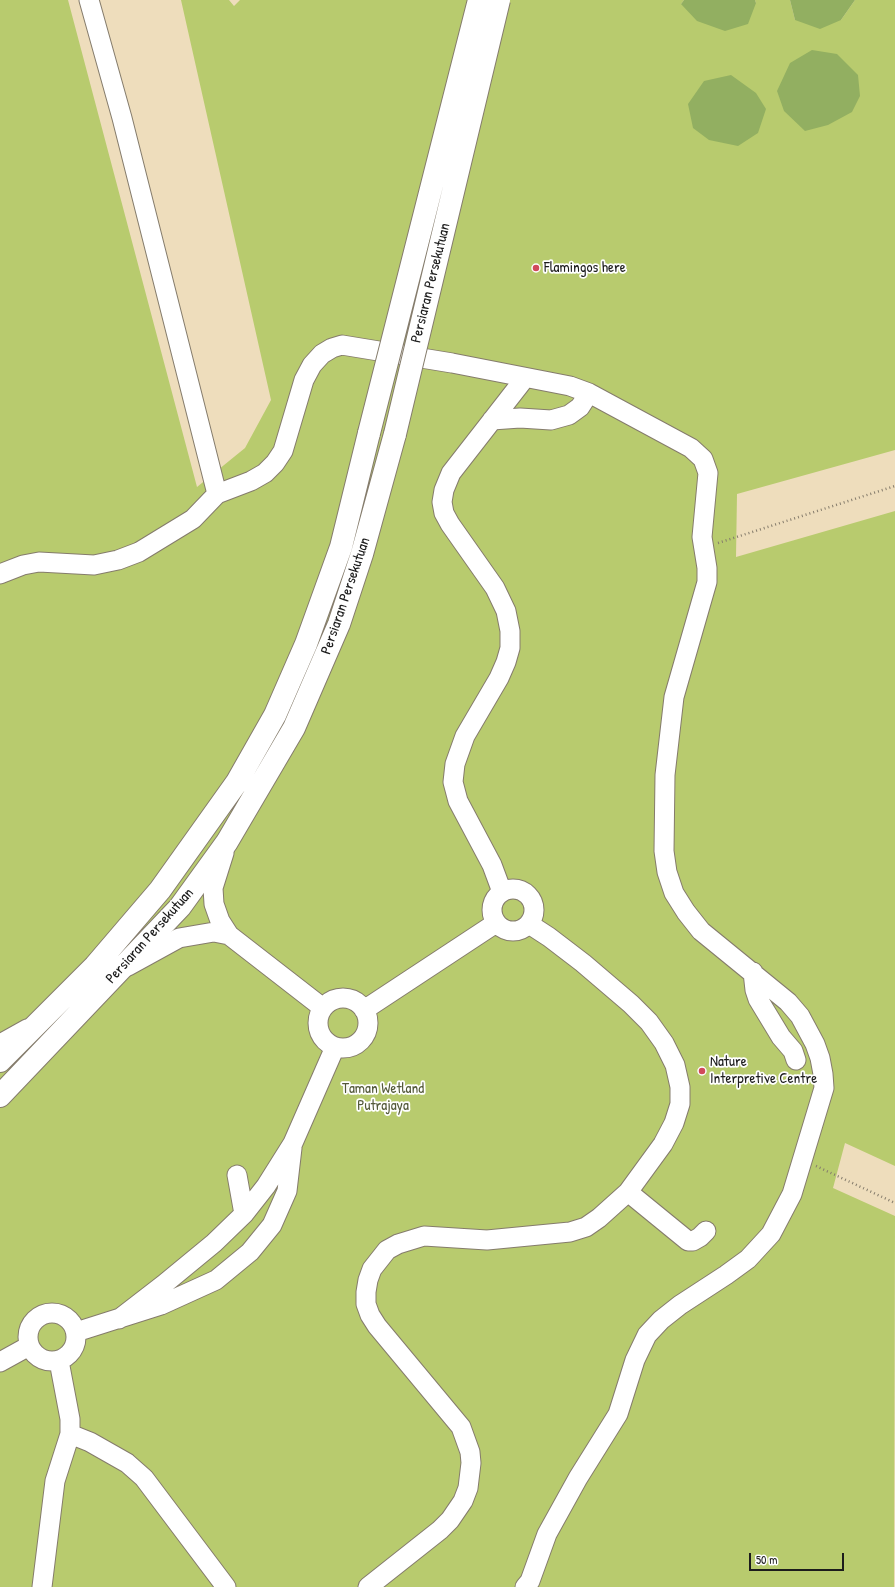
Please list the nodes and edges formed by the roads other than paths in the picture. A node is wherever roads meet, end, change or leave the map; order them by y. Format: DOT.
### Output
graph roads {
  1 [pos="89,0"];
  2 [pos="478,0"];
  3 [pos="499,0"];
  4 [pos="525,378"];
  5 [pos="589,393"];
  6 [pos="492,420"];
  7 [pos="217,494"];
  8 [pos="0,574"];
  9 [pos="228,842"];
  10 [pos="502,892"];
  11 [pos="496,923"];
  12 [pos="529,924"];
  13 [pos="229,935"];
  14 [pos="120,971"];
  15 [pos="753,972"];
  16 [pos="323,1008"];
  17 [pos="364,1010"];
  18 [pos="39,1023"];
  19 [pos="0,1044"];
  20 [pos="335,1047"];
  21 [pos="796,1060"];
  22 [pos="0,1062"];
  23 [pos="0,1096"];
  24 [pos="293,1143"];
  25 [pos="237,1175"];
  26 [pos="628,1192"];
  27 [pos="244,1214"];
  28 [pos="706,1231"];
  29 [pos="119,1319"];
  30 [pos="76,1332"];
  31 [pos="29,1346"];
  32 [pos="59,1361"];
  33 [pos="0,1362"];
  34 [pos="70,1434"];
  35 [pos="42,1587"];
  36 [pos="226,1587"];
  37 [pos="368,1587"];
  38 [pos="525,1587"];
  1 -- 7 [label="street"];
  2 -- 18 [label="main road, Persiaran Persekutuan, bridge"];
  3 -- 9 [label="main road, Persiaran Persekutuan, bridge"];
  4 -- 5 [label="street"];
  4 -- 6 [label="street"];
  4 -- 7 [label="street"];
  5 -- 6 [label="street"];
  5 -- 15 [label="street"];
  6 -- 10 [label="street"];
  7 -- 8 [label="street"];
  9 -- 13 [label="street"];
  9 -- 14 [label="main road, Persiaran Persekutuan"];
  10 -- 11 [label="street"];
  10 -- 12 [label="street"];
  11 -- 12 [label="street"];
  11 -- 17 [label="street"];
  12 -- 26 [label="street"];
  13 -- 14 [label="street"];
  13 -- 16 [label="street"];
  14 -- 23 [label="main road, Persiaran Persekutuan"];
  15 -- 21 [label="street"];
  15 -- 38 [label="street"];
  16 -- 17 [label="street"];
  16 -- 20 [label="street"];
  17 -- 20 [label="street"];
  18 -- 19 [label="street"];
  18 -- 22 [label="main road, Persiaran Persekutuan"];
  20 -- 24 [label="street"];
  24 -- 27 [label="street"];
  24 -- 29 [label="street"];
  25 -- 27 [label="street"];
  26 -- 28 [label="street"];
  26 -- 37 [label="street"];
  27 -- 29 [label="street"];
  29 -- 30 [label="street"];
  30 -- 31 [label="street"];
  30 -- 32 [label="street"];
  31 -- 32 [label="street"];
  31 -- 33 [label="street"];
  32 -- 34 [label="street"];
  34 -- 35 [label="street"];
  34 -- 36 [label="street"];
}
